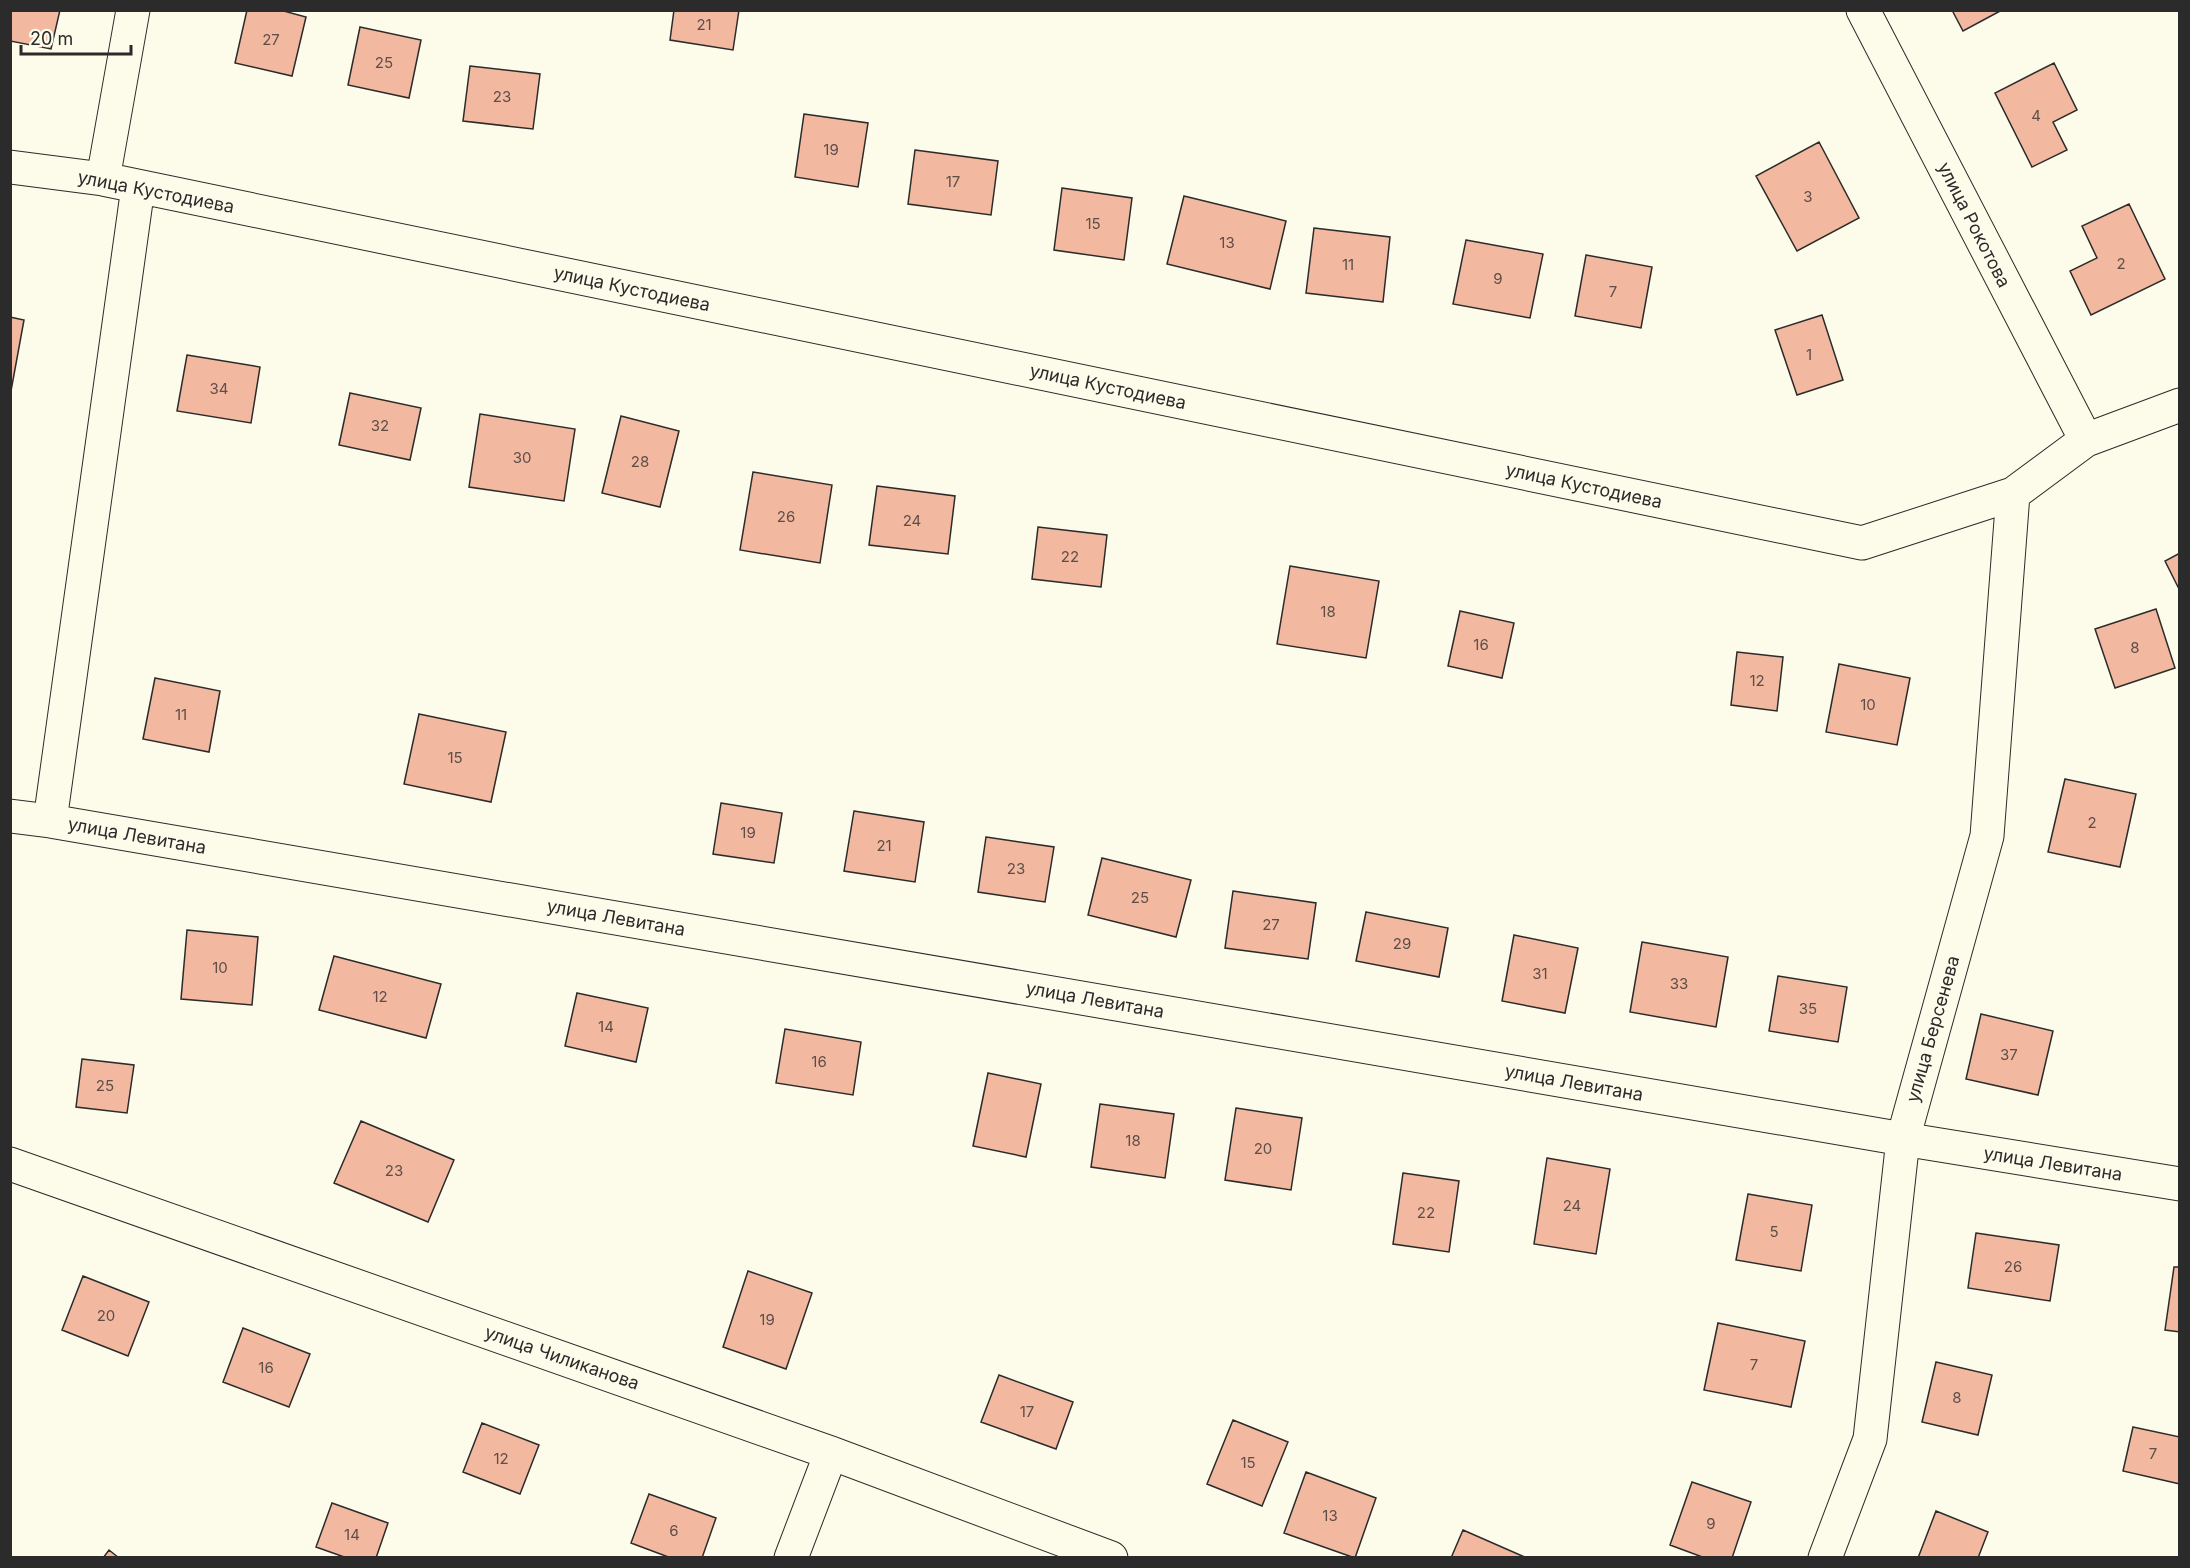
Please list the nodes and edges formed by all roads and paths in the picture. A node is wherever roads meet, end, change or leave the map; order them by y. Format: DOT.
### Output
graph roads {
  1 [pos="134,10"];
  2 [pos="1863,10"];
  3 [pos="10,167"];
  4 [pos="103,179"];
  5 [pos="138,187"];
  6 [pos="2180,405"];
  7 [pos="2086,440"];
  8 [pos="2013,494"];
  9 [pos="10,816"];
  10 [pos="50,821"];
  11 [pos="1902,1139"];
  12 [pos="10,1164"];
  13 [pos="2180,1184"];
  14 [pos="831,1453"];
  15 [pos="791,1557"];
  16 [pos="1111,1557"];
  17 [pos="1825,1557"];
  1 -- 4 [label="street"];
  2 -- 7 [label="street, улица Рокотова"];
  3 -- 4 [label="street, улица Кустодиева"];
  4 -- 5 [label="street, улица Кустодиева"];
  5 -- 8 [label="street, улица Кустодиева"];
  5 -- 10 [label="street"];
  6 -- 7 [label="street, улица Кустодиева"];
  7 -- 8 [label="street, улица Кустодиева"];
  8 -- 11 [label="street, улица Берсенева"];
  9 -- 10 [label="street, улица Левитана"];
  10 -- 11 [label="street, улица Левитана"];
  11 -- 13 [label="street, улица Левитана"];
  11 -- 17 [label="street, улица Берсенева"];
  12 -- 14 [label="street, улица Чиликанова"];
  14 -- 15 [label="street"];
  14 -- 16 [label="street, улица Чиликанова"];
}
